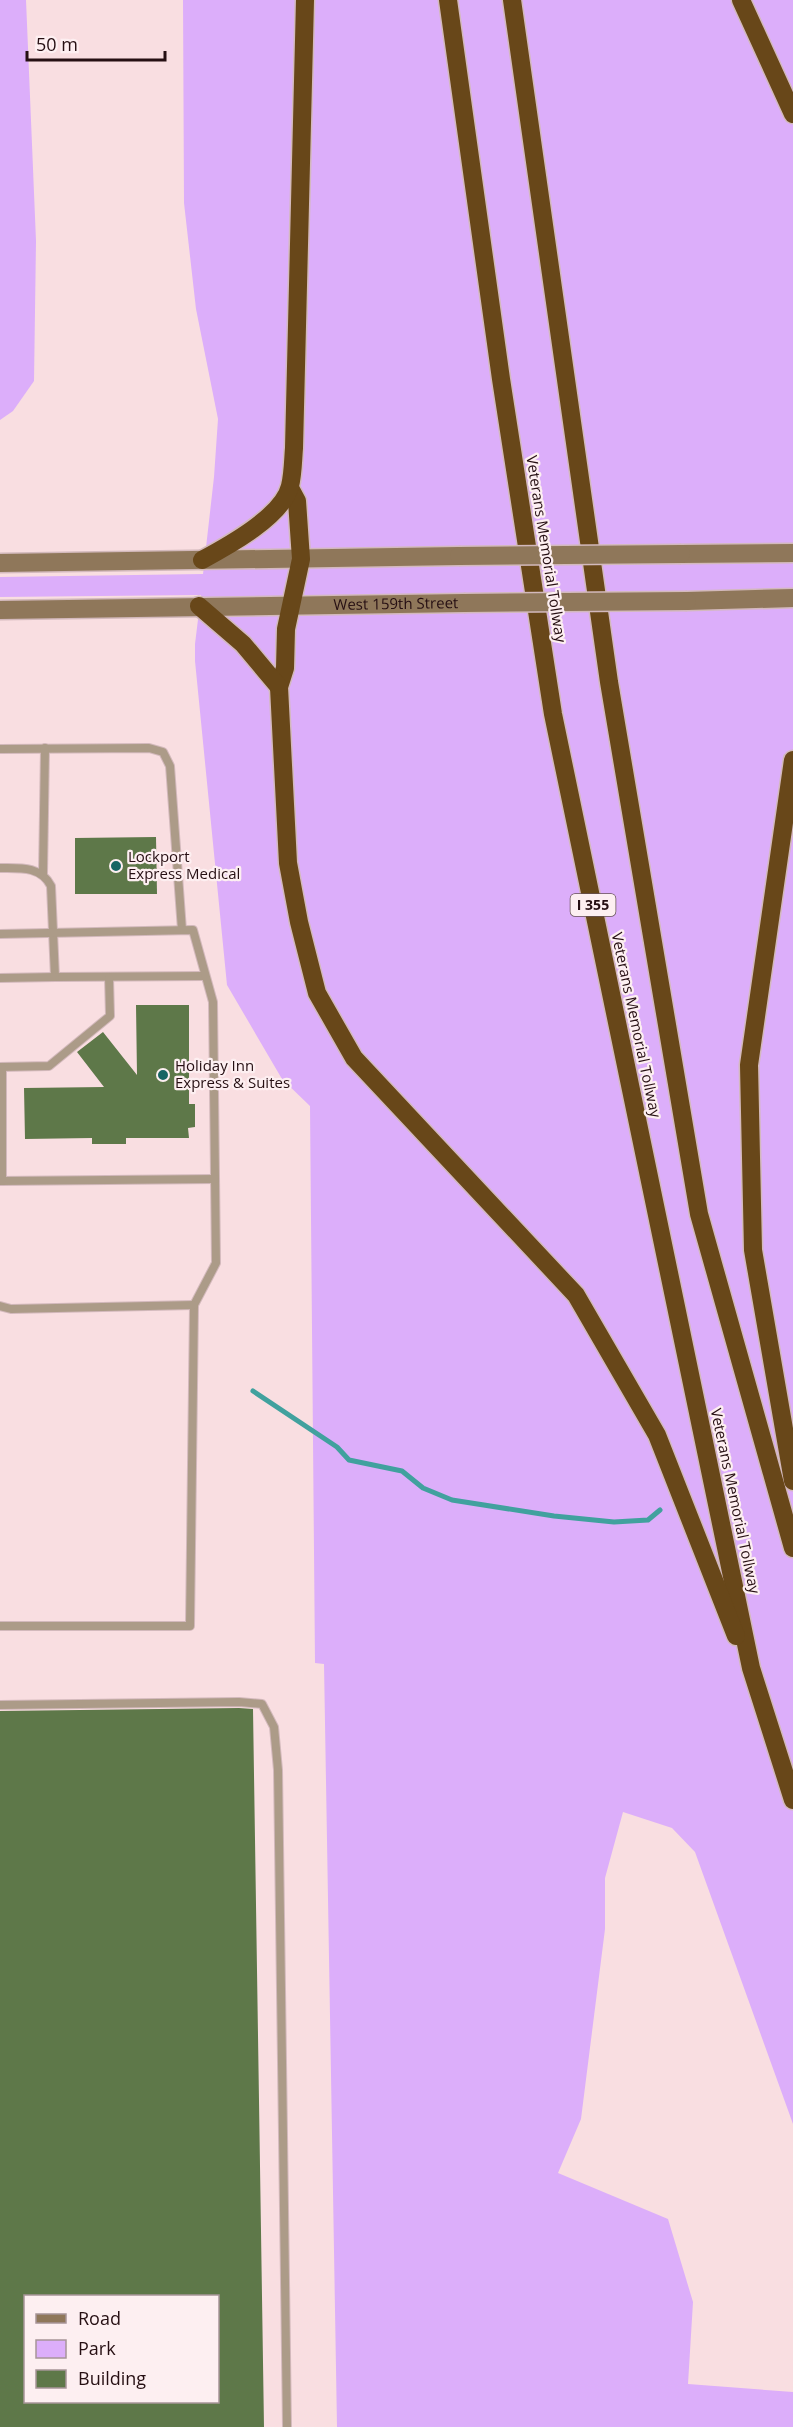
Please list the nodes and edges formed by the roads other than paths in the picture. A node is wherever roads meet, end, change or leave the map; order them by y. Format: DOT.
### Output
graph roads {
  1 [pos="305,0"];
  2 [pos="448,0"];
  3 [pos="512,0"];
  4 [pos="741,0"];
  5 [pos="793,114"];
  6 [pos="290,488"];
  7 [pos="793,553"];
  8 [pos="301,559"];
  9 [pos="202,560"];
  10 [pos="0,563"];
  11 [pos="793,598"];
  12 [pos="291,605"];
  13 [pos="199,606"];
  14 [pos="0,610"];
  15 [pos="279,687"];
  16 [pos="45,748"];
  17 [pos="0,750"];
  18 [pos="793,760"];
  19 [pos="0,868"];
  20 [pos="43,875"];
  21 [pos="182,930"];
  22 [pos="54,933"];
  23 [pos="0,934"];
  24 [pos="109,976"];
  25 [pos="205,976"];
  26 [pos="55,977"];
  27 [pos="0,978"];
  28 [pos="1,1067"];
  29 [pos="214,1179"];
  30 [pos="1,1181"];
  31 [pos="194,1305"];
  32 [pos="0,1306"];
  33 [pos="793,1481"];
  34 [pos="793,1548"];
  35 [pos="0,1626"];
  36 [pos="0,1705"];
  37 [pos="764,1707"];
  38 [pos="793,1800"];
  39 [pos="287,2427"];
  1 -- 6 [label="highway"];
  2 -- 37 [label="highway, Veterans Memorial Tollway / I 355"];
  3 -- 34 [label="highway, Veterans Memorial Tollway"];
  4 -- 5 [label="highway"];
  6 -- 8 [label="highway"];
  6 -- 9 [label="highway"];
  7 -- 8 [label="main road, bridge"];
  8 -- 9 [label="main road"];
  8 -- 12 [label="highway"];
  9 -- 10 [label="main road"];
  11 -- 12 [label="main road, West 159th Street, bridge"];
  12 -- 13 [label="main road, West 159th Street"];
  12 -- 15 [label="highway"];
  13 -- 14 [label="main road, West 159th Street"];
  13 -- 15 [label="highway"];
  15 -- 37 [label="highway"];
  16 -- 17 [label="lane"];
  16 -- 20 [label="lane"];
  16 -- 21 [label="lane"];
  18 -- 33 [label="highway"];
  19 -- 20 [label="lane"];
  20 -- 22 [label="lane"];
  21 -- 22 [label="lane"];
  21 -- 25 [label="lane"];
  22 -- 23 [label="lane"];
  22 -- 26 [label="lane"];
  24 -- 25 [label="lane"];
  24 -- 26 [label="lane"];
  24 -- 28 [label="lane"];
  25 -- 29 [label="lane"];
  26 -- 27 [label="lane"];
  28 -- 30 [label="lane"];
  29 -- 30 [label="lane"];
  29 -- 31 [label="lane"];
  31 -- 32 [label="lane"];
  31 -- 35 [label="lane"];
  36 -- 39 [label="lane"];
  37 -- 38 [label="highway, Veterans Memorial Tollway / I 355"];
}
